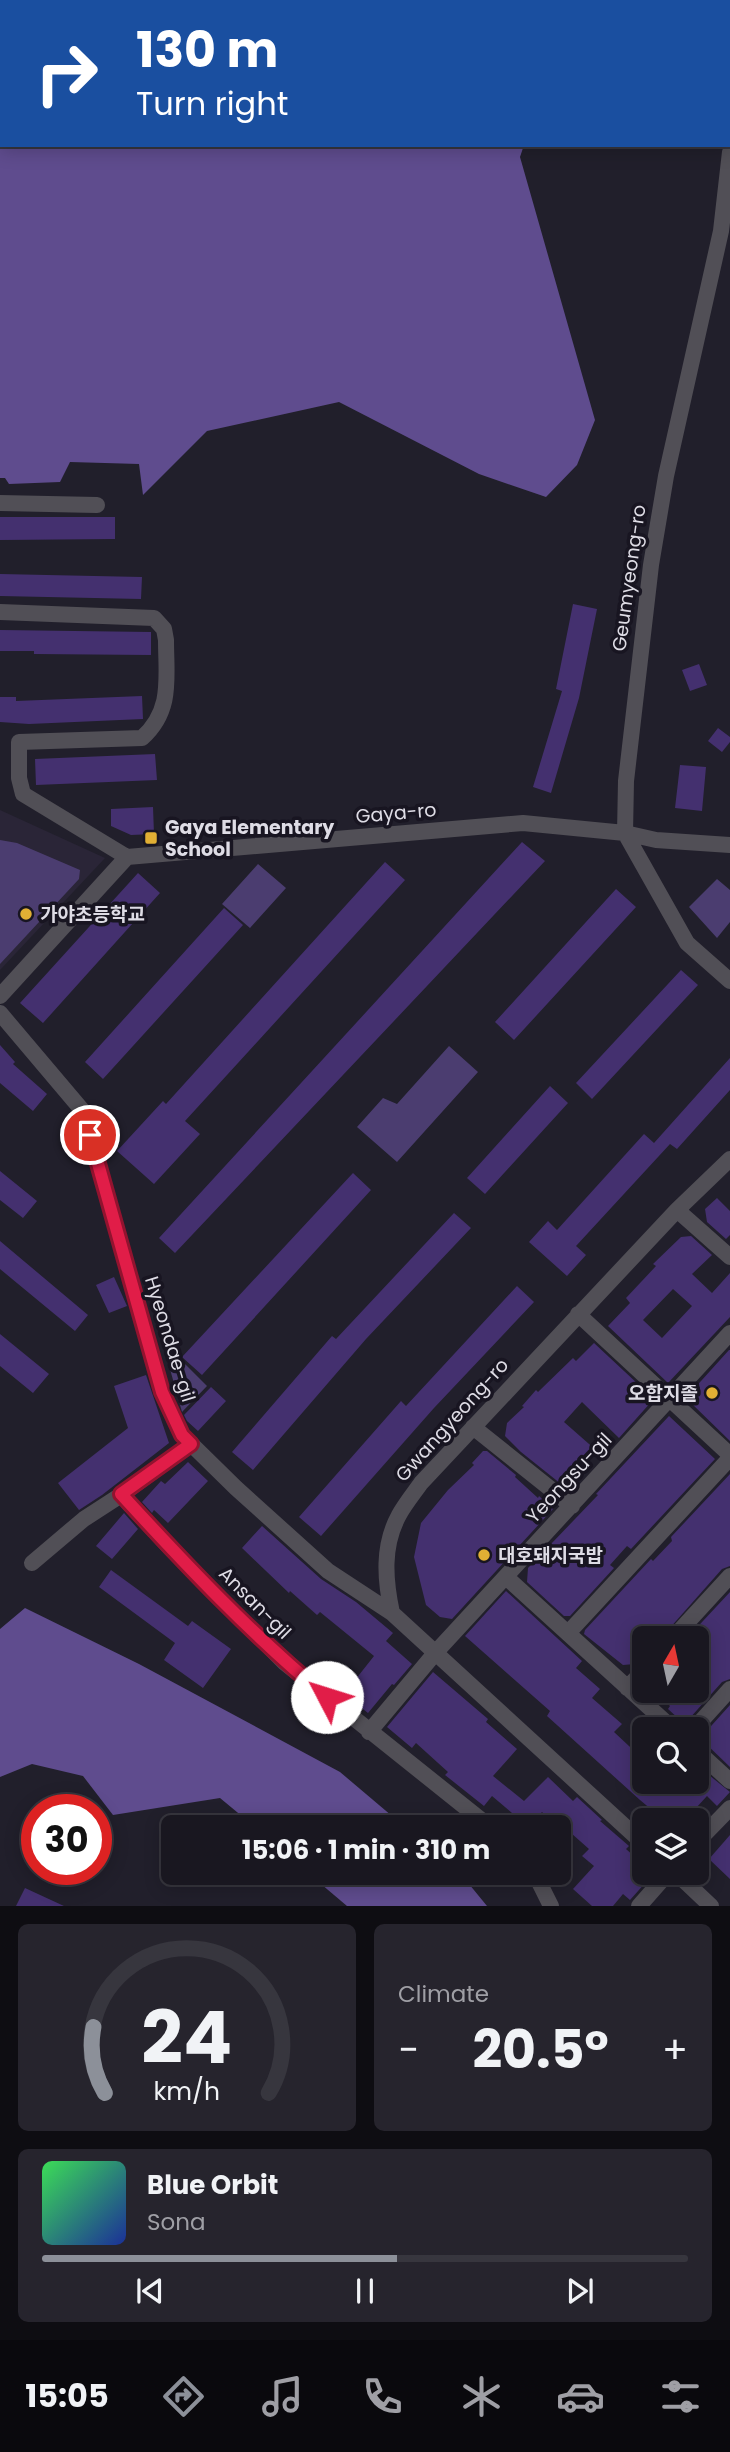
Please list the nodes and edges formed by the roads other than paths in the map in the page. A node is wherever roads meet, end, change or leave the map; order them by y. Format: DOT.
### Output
graph roads {
  1 [pos="730,152"];
  2 [pos="0,503"];
  3 [pos="97,505"];
  4 [pos="0,612"];
  5 [pos="625,833"];
  6 [pos="730,845"];
  7 [pos="127,857"];
  8 [pos="730,981"];
  9 [pos="0,996"];
  10 [pos="0,1013"];
  11 [pos="730,1159"];
  12 [pos="677,1210"];
  13 [pos="730,1257"];
  14 [pos="578,1314"];
  15 [pos="730,1333"];
  16 [pos="669,1399"];
  17 [pos="473,1426"];
  18 [pos="191,1444"];
  19 [pos="730,1456"];
  20 [pos="121,1494"];
  21 [pos="572,1506"];
  22 [pos="32,1563"];
  23 [pos="730,1576"];
  24 [pos="506,1577"];
  25 [pos="392,1613"];
  26 [pos="684,1626"];
  27 [pos="569,1632"];
  28 [pos="436,1652"];
  29 [pos="632,1683"];
  30 [pos="627,1688"];
  31 [pos="730,1689"];
  32 [pos="660,1717"];
  33 [pos="705,1717"];
  34 [pos="369,1732"];
  35 [pos="709,1762"];
  36 [pos="730,1781"];
  37 [pos="730,1808"];
  38 [pos="475,1815"];
  39 [pos="709,1830"];
  40 [pos="632,1833"];
  41 [pos="540,1885"];
  42 [pos="658,1885"];
  43 [pos="689,1885"];
  44 [pos="551,1906"];
  45 [pos="639,1906"];
  46 [pos="711,1906"];
  1 -- 5 [label="street, Geumyeong-ro"];
  2 -- 3 [label="street"];
  4 -- 7 [label="street"];
  5 -- 6 [label="street, Gaya-ro"];
  5 -- 7 [label="street, Gaya-ro"];
  5 -- 8 [label="street"];
  7 -- 9 [label="street"];
  10 -- 18 [label="street, Hyeondae-gil"];
  11 -- 12 [label="street, Gwangyeong-ro"];
  12 -- 13 [label="street"];
  12 -- 14 [label="street, Gwangyeong-ro"];
  14 -- 16 [label="street"];
  14 -- 17 [label="street, Gwangyeong-ro"];
  15 -- 16 [label="street, Yeongsu-gil"];
  16 -- 19 [label="street"];
  16 -- 21 [label="street, Yeongsu-gil"];
  17 -- 21 [label="street"];
  17 -- 25 [label="street, Gwangyeong-ro"];
  18 -- 20 [label="street"];
  18 -- 25 [label="street, Hyeondae-gil"];
  19 -- 27 [label="street"];
  20 -- 22 [label="street"];
  20 -- 34 [label="street, Ansan-gil"];
  21 -- 24 [label="street, Yeongsu-gil"];
  23 -- 26 [label="street"];
  24 -- 27 [label="street"];
  24 -- 28 [label="street, Yeongsu-gil"];
  25 -- 28 [label="street"];
  27 -- 30 [label="street"];
  28 -- 34 [label="street, Yeongsu-gil"];
  28 -- 40 [label="street"];
  29 -- 30 [label="street"];
  30 -- 32 [label="street"];
  31 -- 33 [label="street"];
  34 -- 38 [label="street, Ansan-gil"];
  35 -- 36 [label="street"];
  37 -- 39 [label="street"];
  41 -- 44 [label="street"];
  42 -- 45 [label="street"];
  43 -- 46 [label="street"];
}
